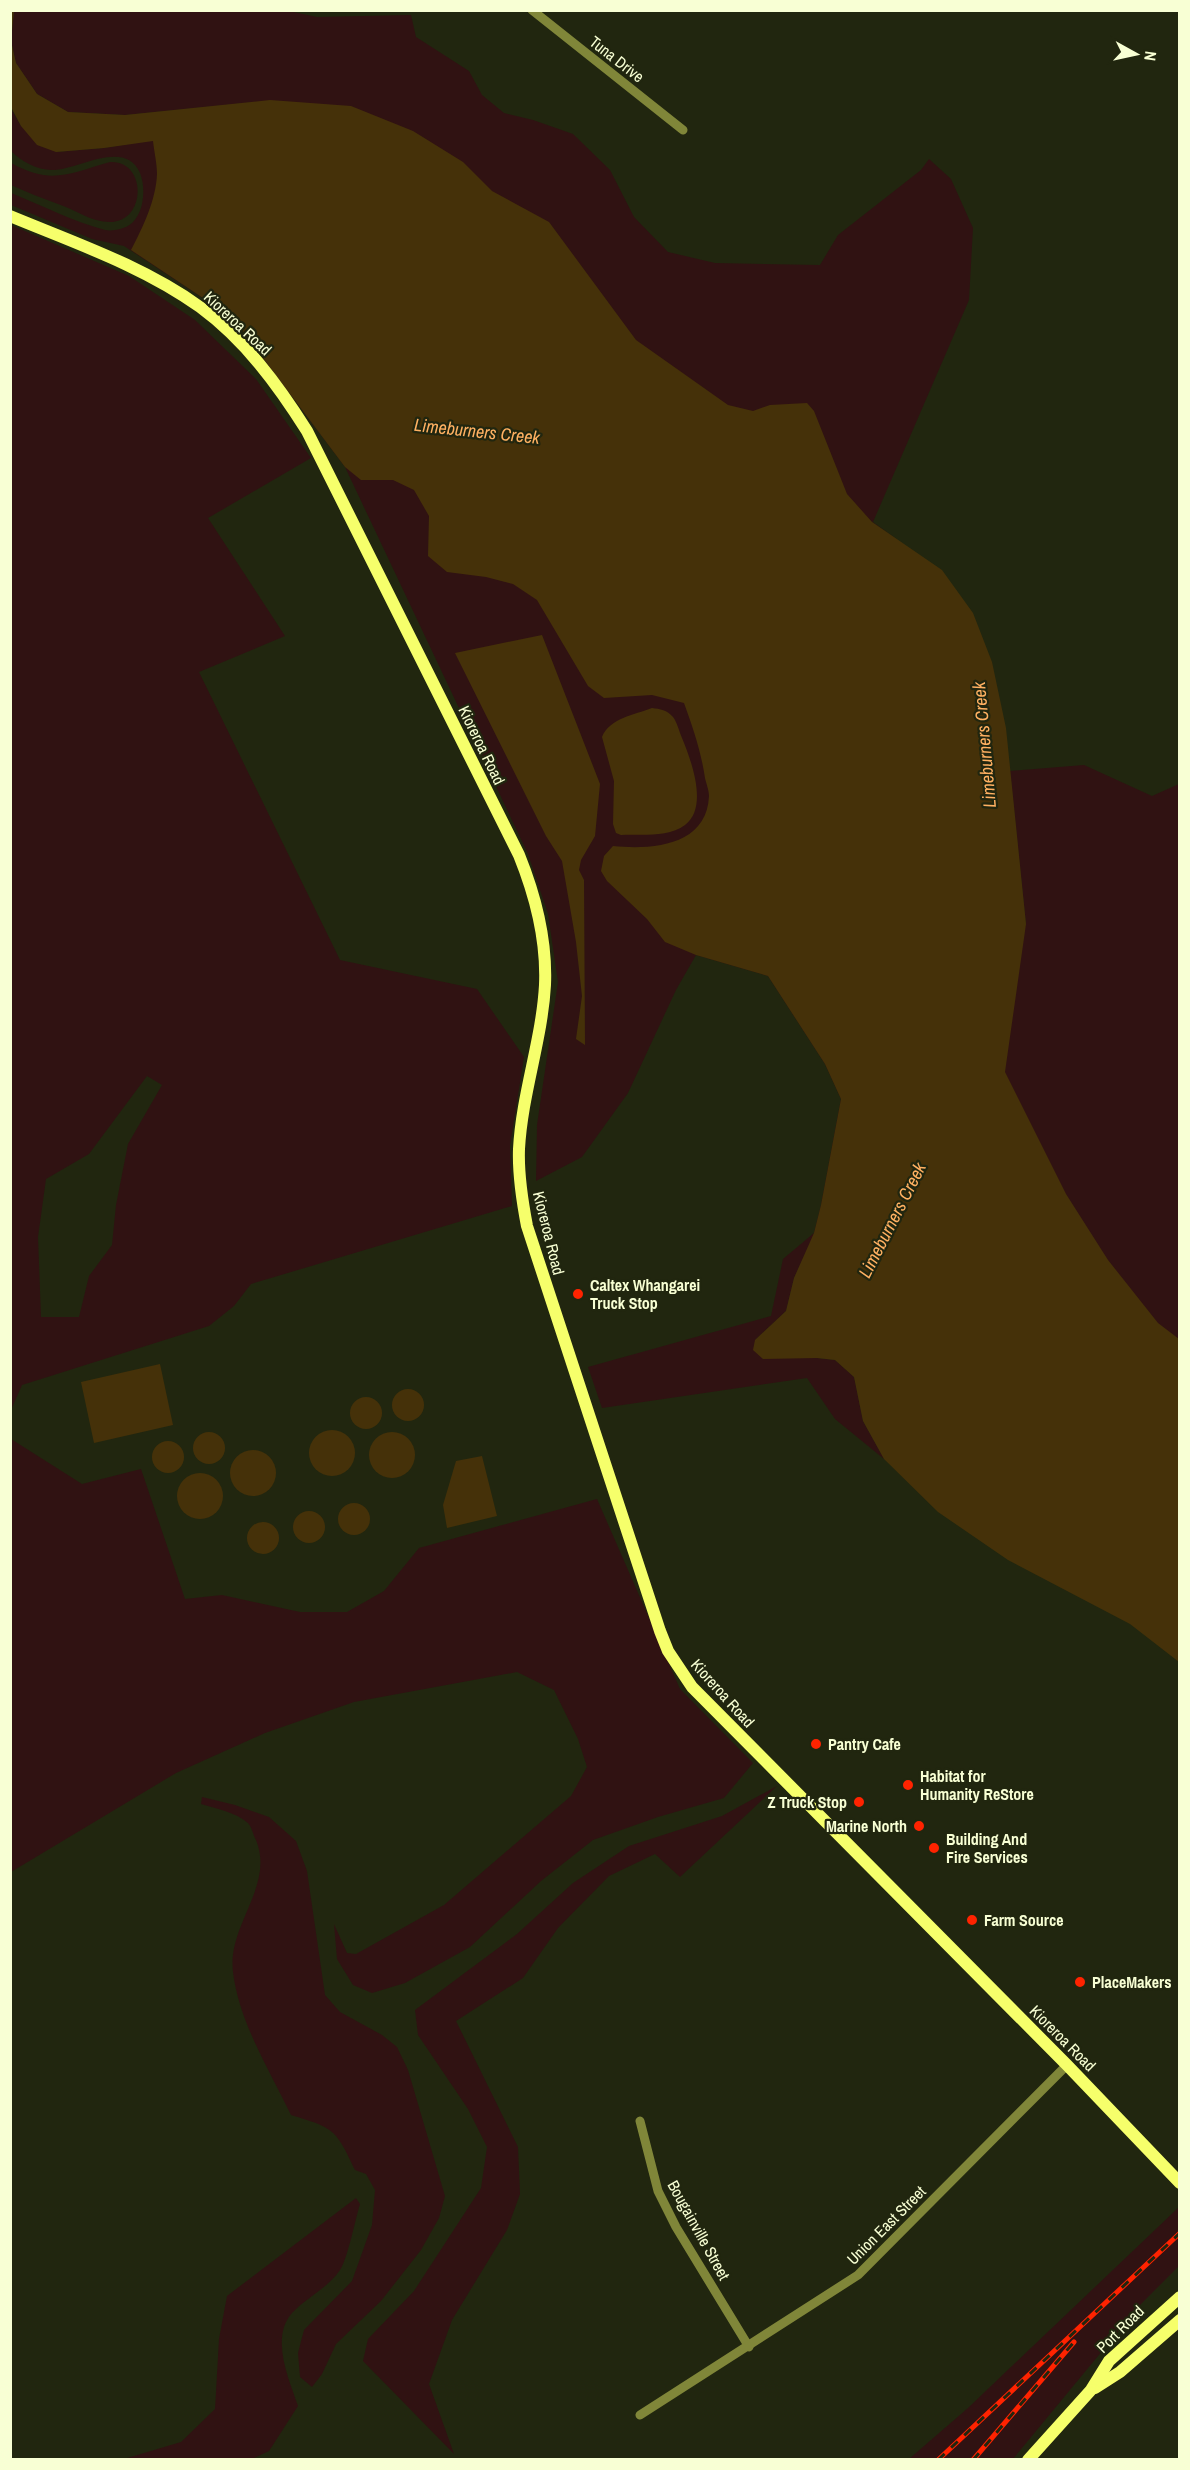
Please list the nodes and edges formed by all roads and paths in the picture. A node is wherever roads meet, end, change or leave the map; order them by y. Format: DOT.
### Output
graph roads {
  1 [pos="532,10"];
  2 [pos="683,130"];
  3 [pos="10,216"];
  4 [pos="1067,2065"];
  5 [pos="640,2121"];
  6 [pos="1178,2179"];
  7 [pos="1179,2297"];
  8 [pos="1179,2320"];
  9 [pos="749,2347"];
  10 [pos="1091,2391"];
  11 [pos="640,2415"];
  12 [pos="1028,2460"];
  1 -- 2 [label="street, Tuna Drive"];
  3 -- 4 [label="main road, Kioreroa Road"];
  4 -- 6 [label="main road, Kioreroa Road"];
  4 -- 9 [label="street, Union East Street"];
  5 -- 9 [label="street, Bougainville Street"];
  7 -- 10 [label="main road, Port Road"];
  8 -- 10 [label="main road, Port Road"];
  9 -- 11 [label="street, Union East Street"];
  10 -- 12 [label="main road, Port Road"];
}
